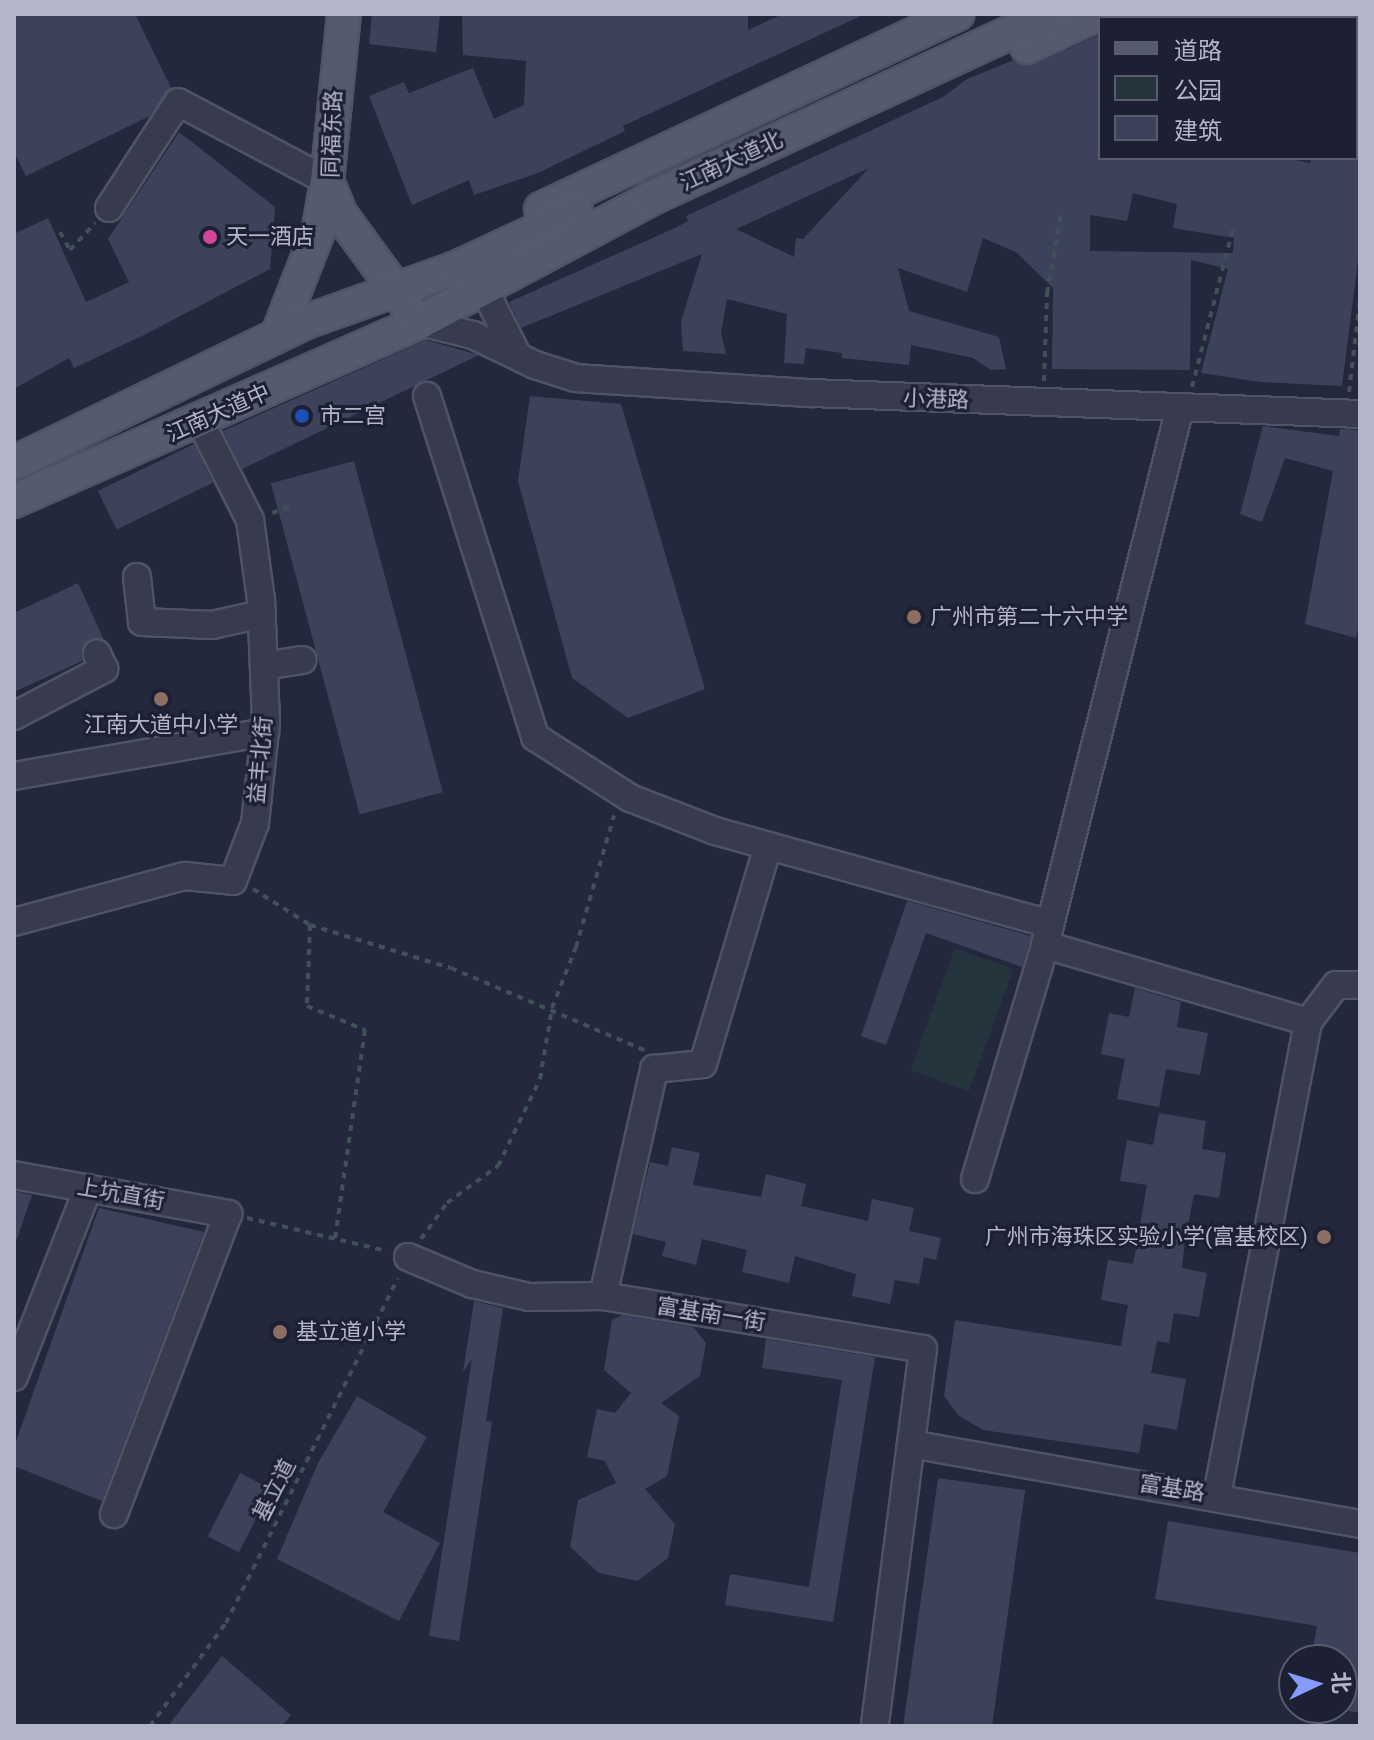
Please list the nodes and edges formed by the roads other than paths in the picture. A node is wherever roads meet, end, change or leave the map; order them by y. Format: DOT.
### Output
graph roads {
  1 [pos="344,14"];
  2 [pos="958,14"];
  3 [pos="1003,14"];
  4 [pos="1050,14"];
  5 [pos="1097,14"];
  6 [pos="327,181"];
  7 [pos="109,208"];
  8 [pos="484,289"];
  9 [pos="395,290"];
  10 [pos="420,322"];
  11 [pos="278,334"];
  12 [pos="517,355"];
  13 [pos="427,396"];
  14 [pos="1184,408"];
  15 [pos="1353,414"];
  16 [pos="200,421"];
  17 [pos="14,463"];
  18 [pos="14,501"];
  19 [pos="137,577"];
  20 [pos="262,614"];
  21 [pos="97,654"];
  22 [pos="303,660"];
  23 [pos="264,666"];
  24 [pos="14,716"];
  25 [pos="265,732"];
  26 [pos="14,776"];
  27 [pos="768,846"];
  28 [pos="14,922"];
  29 [pos="1048,934"];
  30 [pos="1360,985"];
  31 [pos="1308,1022"];
  32 [pos="14,1175"];
  33 [pos="975,1179"];
  34 [pos="88,1188"];
  35 [pos="408,1257"];
  36 [pos="603,1296"];
  37 [pos="14,1377"];
  38 [pos="911,1444"];
  39 [pos="1217,1495"];
  40 [pos="114,1514"];
  41 [pos="1360,1524"];
  42 [pos="875,1726"];
  1 -- 6 [label="main road, 同福东路"];
  2 -- 9 [label="main road"];
  3 -- 9 [label="main road, 江南大道北"];
  4 -- 8 [label="main road, 江南大道北"];
  5 -- 8 [label="main road"];
  6 -- 7 [label="street"];
  6 -- 9 [label="main road, 同福东路"];
  6 -- 11 [label="main road"];
  8 -- 10 [label="main road, 江南大道北"];
  8 -- 12 [label="street"];
  9 -- 10 [label="main road, 同福东路"];
  9 -- 11 [label="main road, 江南大道中"];
  10 -- 12 [label="street, 小港路"];
  10 -- 16 [label="main road, 江南大道中"];
  11 -- 17 [label="main road, 江南大道中"];
  12 -- 14 [label="street, 小港路"];
  13 -- 27 [label="street"];
  14 -- 15 [label="street, 小港路"];
  14 -- 29 [label="street"];
  16 -- 18 [label="main road, 江南大道中"];
  16 -- 20 [label="street, 益丰北街"];
  19 -- 20 [label="street"];
  20 -- 23 [label="street, 益丰北街"];
  21 -- 24 [label="street"];
  22 -- 23 [label="street"];
  23 -- 25 [label="street, 益丰北街"];
  25 -- 26 [label="street"];
  25 -- 28 [label="street, 益丰北街"];
  27 -- 29 [label="street"];
  27 -- 36 [label="street"];
  29 -- 31 [label="street"];
  29 -- 33 [label="street"];
  30 -- 31 [label="street, 富基路"];
  31 -- 39 [label="street, 富基路"];
  32 -- 34 [label="street, 上坑直街"];
  34 -- 37 [label="street"];
  34 -- 40 [label="street, 上坑直街"];
  35 -- 36 [label="street, 富基南一街"];
  36 -- 38 [label="street, 富基南一街"];
  38 -- 39 [label="street, 富基路"];
  38 -- 42 [label="street"];
  39 -- 41 [label="street"];
}
